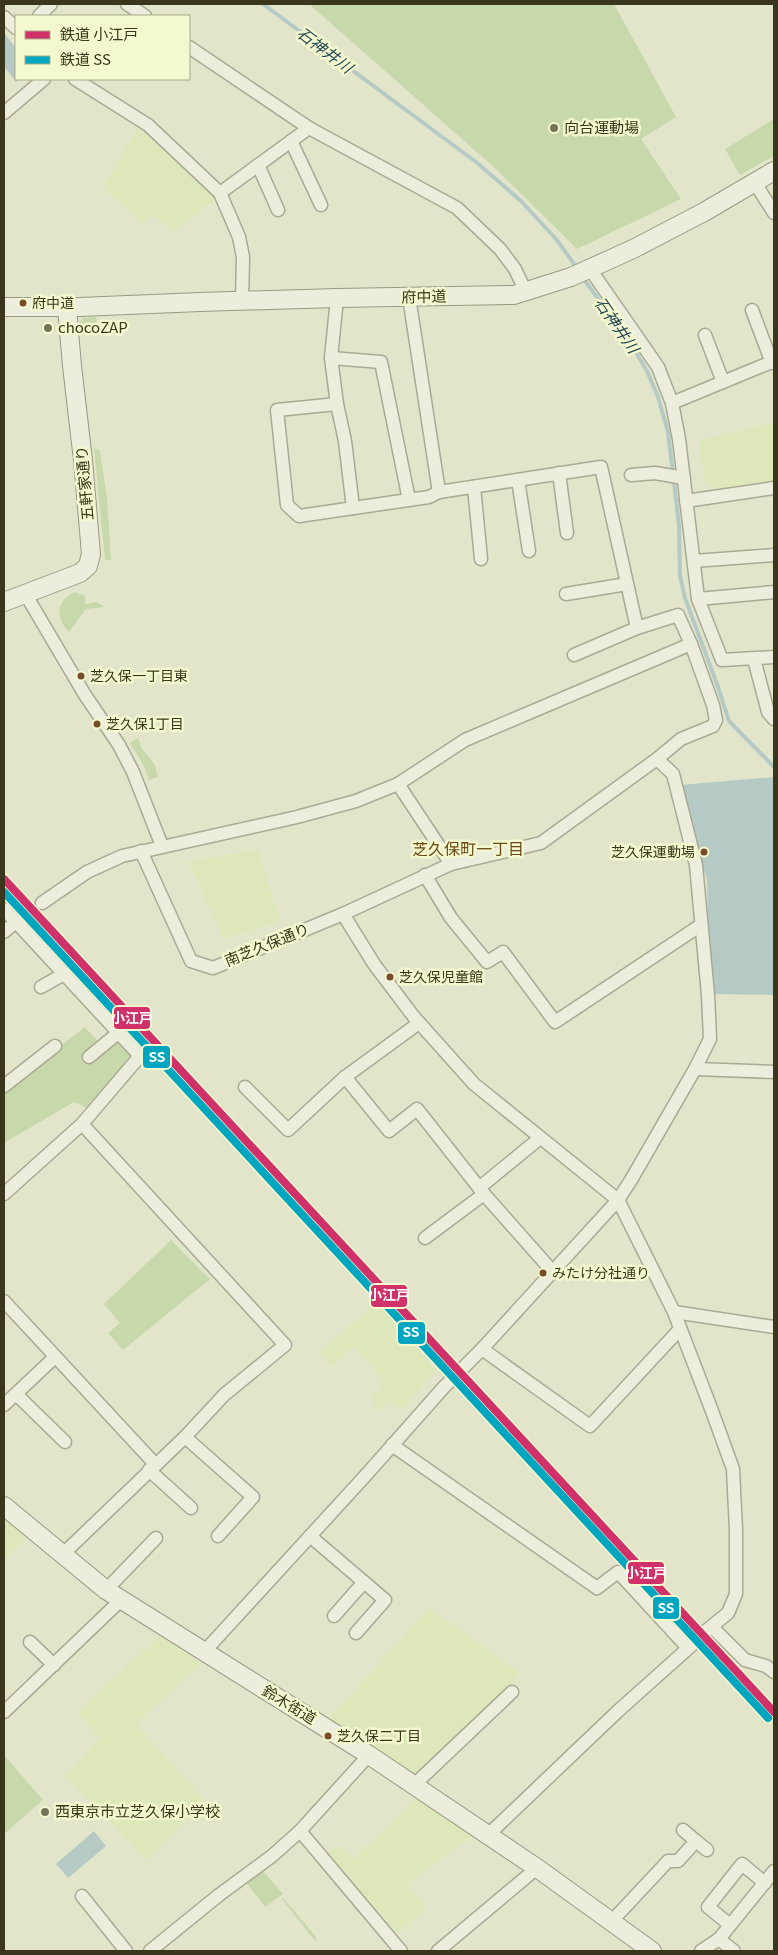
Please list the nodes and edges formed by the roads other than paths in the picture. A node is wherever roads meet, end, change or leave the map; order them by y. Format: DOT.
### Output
graph roads {
  1 [pos="51,4"];
  2 [pos="127,4"];
  3 [pos="40,15"];
  4 [pos="144,15"];
  5 [pos="4,17"];
  6 [pos="15,27"];
  7 [pos="190,47"];
  8 [pos="43,80"];
  9 [pos="76,80"];
  10 [pos="4,113"];
  11 [pos="309,128"];
  12 [pos="291,142"];
  13 [pos="258,165"];
  14 [pos="774,171"];
  15 [pos="755,183"];
  16 [pos="220,192"];
  17 [pos="321,204"];
  18 [pos="278,210"];
  19 [pos="774,213"];
  20 [pos="589,269"];
  21 [pos="526,292"];
  22 [pos="409,297"];
  23 [pos="337,298"];
  24 [pos="242,301"];
  25 [pos="67,307"];
  26 [pos="4,308"];
  27 [pos="752,310"];
  28 [pos="705,335"];
  29 [pos="331,358"];
  30 [pos="773,362"];
  31 [pos="724,382"];
  32 [pos="672,403"];
  33 [pos="337,404"];
  34 [pos="559,474"];
  35 [pos="631,475"];
  36 [pos="683,478"];
  37 [pos="518,480"];
  38 [pos="474,487"];
  39 [pos="774,488"];
  40 [pos="439,492"];
  41 [pos="409,500"];
  42 [pos="686,501"];
  43 [pos="353,508"];
  44 [pos="567,533"];
  45 [pos="529,551"];
  46 [pos="774,555"];
  47 [pos="481,559"];
  48 [pos="694,561"];
  49 [pos="627,584"];
  50 [pos="774,592"];
  51 [pos="566,594"];
  52 [pos="26,595"];
  53 [pos="698,599"];
  54 [pos="4,602"];
  55 [pos="637,628"];
  56 [pos="691,644"];
  57 [pos="574,655"];
  58 [pos="774,657"];
  59 [pos="754,659"];
  60 [pos="774,718"];
  61 [pos="657,759"];
  62 [pos="398,784"];
  63 [pos="162,846"];
  64 [pos="141,850"];
  65 [pos="451,864"];
  66 [pos="425,875"];
  67 [pos="42,904"];
  68 [pos="4,909"];
  69 [pos="342,914"];
  70 [pos="20,921"];
  71 [pos="701,925"];
  72 [pos="4,932"];
  73 [pos="64,974"];
  74 [pos="41,987"];
  75 [pos="419,1023"];
  76 [pos="118,1032"];
  77 [pos="55,1046"];
  78 [pos="89,1057"];
  79 [pos="695,1069"];
  80 [pos="774,1072"];
  81 [pos="345,1077"];
  82 [pos="5,1083"];
  83 [pos="245,1087"];
  84 [pos="82,1124"];
  85 [pos="540,1138"];
  86 [pos="482,1191"];
  87 [pos="4,1194"];
  88 [pos="618,1200"];
  89 [pos="425,1238"];
  90 [pos="553,1272"];
  91 [pos="4,1301"];
  92 [pos="674,1312"];
  93 [pos="774,1327"];
  94 [pos="680,1330"];
  95 [pos="482,1349"];
  96 [pos="55,1358"];
  97 [pos="16,1394"];
  98 [pos="4,1405"];
  99 [pos="185,1437"];
  100 [pos="65,1442"];
  101 [pos="392,1445"];
  102 [pos="152,1467"];
  103 [pos="4,1506"];
  104 [pos="191,1508"];
  105 [pos="218,1536"];
  106 [pos="310,1536"];
  107 [pos="156,1538"];
  108 [pos="62,1555"];
  109 [pos="364,1582"];
  110 [pos="106,1590"];
  111 [pos="121,1600"];
  112 [pos="334,1616"];
  113 [pos="356,1634"];
  114 [pos="30,1642"];
  115 [pos="204,1652"];
  116 [pos="54,1665"];
  117 [pos="774,1672"];
  118 [pos="512,1692"];
  119 [pos="4,1712"];
  120 [pos="369,1755"];
  121 [pos="414,1784"];
  122 [pos="683,1830"];
  123 [pos="300,1831"];
  124 [pos="488,1835"];
  125 [pos="696,1841"];
  126 [pos="707,1850"];
  127 [pos="537,1868"];
  128 [pos="774,1872"];
  129 [pos="765,1883"];
  130 [pos="82,1896"];
  131 [pos="611,1922"];
  132 [pos="730,1925"];
  133 [pos="719,1939"];
  134 [pos="126,1951"];
  135 [pos="150,1951"];
  136 [pos="400,1951"];
  137 [pos="438,1951"];
  138 [pos="652,1951"];
  139 [pos="701,1951"];
  140 [pos="734,1951"];
  1 -- 3 [label="street"];
  2 -- 4 [label="street"];
  5 -- 6 [label="street"];
  7 -- 11 [label="street"];
  8 -- 10 [label="street"];
  9 -- 16 [label="street"];
  11 -- 12 [label="street"];
  11 -- 21 [label="street"];
  12 -- 13 [label="street"];
  12 -- 17 [label="street"];
  13 -- 16 [label="street"];
  13 -- 18 [label="street"];
  14 -- 15 [label="street, 府中道"];
  15 -- 19 [label="street"];
  15 -- 20 [label="street, 府中道"];
  16 -- 24 [label="street"];
  20 -- 21 [label="street, 府中道"];
  20 -- 32 [label="street"];
  21 -- 22 [label="street, 府中道"];
  22 -- 23 [label="street, 府中道"];
  22 -- 40 [label="street"];
  23 -- 24 [label="street, 府中道"];
  23 -- 29 [label="street"];
  24 -- 25 [label="street, 府中道"];
  25 -- 26 [label="street, 府中道"];
  25 -- 52 [label="street, 五軒家通り"];
  27 -- 30 [label="street"];
  28 -- 31 [label="street"];
  29 -- 33 [label="street"];
  29 -- 41 [label="street"];
  30 -- 31 [label="street"];
  31 -- 32 [label="street"];
  32 -- 36 [label="street"];
  33 -- 43 [label="street"];
  33 -- 43 [label="street"];
  34 -- 37 [label="street"];
  34 -- 44 [label="street"];
  34 -- 49 [label="street"];
  35 -- 36 [label="street"];
  36 -- 42 [label="street"];
  37 -- 38 [label="street"];
  37 -- 45 [label="street"];
  38 -- 40 [label="street"];
  38 -- 47 [label="street"];
  39 -- 42 [label="street"];
  40 -- 41 [label="street"];
  41 -- 43 [label="street"];
  42 -- 48 [label="street"];
  46 -- 48 [label="street"];
  48 -- 53 [label="street"];
  49 -- 51 [label="street"];
  49 -- 55 [label="street"];
  50 -- 53 [label="street"];
  52 -- 54 [label="street, 五軒家通り"];
  52 -- 63 [label="street"];
  53 -- 59 [label="street"];
  55 -- 56 [label="street"];
  55 -- 57 [label="street"];
  56 -- 61 [label="street, 南芝久保通り"];
  56 -- 62 [label="street"];
  58 -- 59 [label="street"];
  59 -- 60 [label="street"];
  61 -- 65 [label="street, 南芝久保通り"];
  61 -- 71 [label="street"];
  62 -- 63 [label="street"];
  62 -- 65 [label="street"];
  63 -- 64 [label="street"];
  64 -- 67 [label="street"];
  64 -- 69 [label="street, 南芝久保通り"];
  65 -- 66 [label="street, 南芝久保通り"];
  66 -- 69 [label="street, 南芝久保通り"];
  66 -- 71 [label="street"];
  68 -- 70 [label="street"];
  69 -- 75 [label="street"];
  70 -- 72 [label="street"];
  70 -- 73 [label="street"];
  71 -- 79 [label="street"];
  73 -- 74 [label="street"];
  73 -- 76 [label="street"];
  75 -- 81 [label="street"];
  75 -- 85 [label="street"];
  76 -- 78 [label="street"];
  76 -- 84 [label="street"];
  77 -- 82 [label="street"];
  79 -- 80 [label="street"];
  79 -- 88 [label="street"];
  81 -- 83 [label="street"];
  81 -- 86 [label="street"];
  84 -- 87 [label="street"];
  84 -- 99 [label="street"];
  85 -- 86 [label="street"];
  85 -- 88 [label="street"];
  86 -- 89 [label="street"];
  86 -- 90 [label="street"];
  88 -- 90 [label="street"];
  88 -- 92 [label="street"];
  90 -- 95 [label="street"];
  91 -- 96 [label="street"];
  92 -- 93 [label="street"];
  92 -- 94 [label="street"];
  94 -- 95 [label="street"];
  94 -- 117 [label="street"];
  95 -- 101 [label="street"];
  96 -- 97 [label="street"];
  96 -- 102 [label="street"];
  97 -- 98 [label="street"];
  97 -- 100 [label="street"];
  99 -- 102 [label="street"];
  99 -- 105 [label="street"];
  101 -- 106 [label="street"];
  101 -- 124 [label="street"];
  102 -- 104 [label="street"];
  102 -- 108 [label="street"];
  103 -- 108 [label="street, 鈴木街道"];
  106 -- 109 [label="street"];
  106 -- 115 [label="street"];
  107 -- 110 [label="street"];
  108 -- 110 [label="street, 鈴木街道"];
  109 -- 112 [label="street"];
  109 -- 113 [label="street"];
  110 -- 111 [label="street, 鈴木街道"];
  111 -- 115 [label="street, 鈴木街道"];
  111 -- 116 [label="street"];
  114 -- 116 [label="street"];
  115 -- 120 [label="street, 鈴木街道"];
  116 -- 119 [label="street"];
  118 -- 121 [label="street"];
  120 -- 121 [label="street, 鈴木街道"];
  120 -- 123 [label="street"];
  121 -- 124 [label="street, 鈴木街道"];
  122 -- 125 [label="street"];
  123 -- 135 [label="street"];
  123 -- 136 [label="street"];
  124 -- 127 [label="street, 鈴木街道"];
  125 -- 126 [label="street"];
  125 -- 131 [label="street"];
  127 -- 131 [label="street, 鈴木街道"];
  127 -- 137 [label="street"];
  128 -- 129 [label="street"];
  129 -- 132 [label="street"];
  129 -- 132 [label="street"];
  130 -- 134 [label="street"];
  131 -- 138 [label="street, 鈴木街道"];
  132 -- 133 [label="street"];
  133 -- 139 [label="street"];
  133 -- 140 [label="street"];
}
